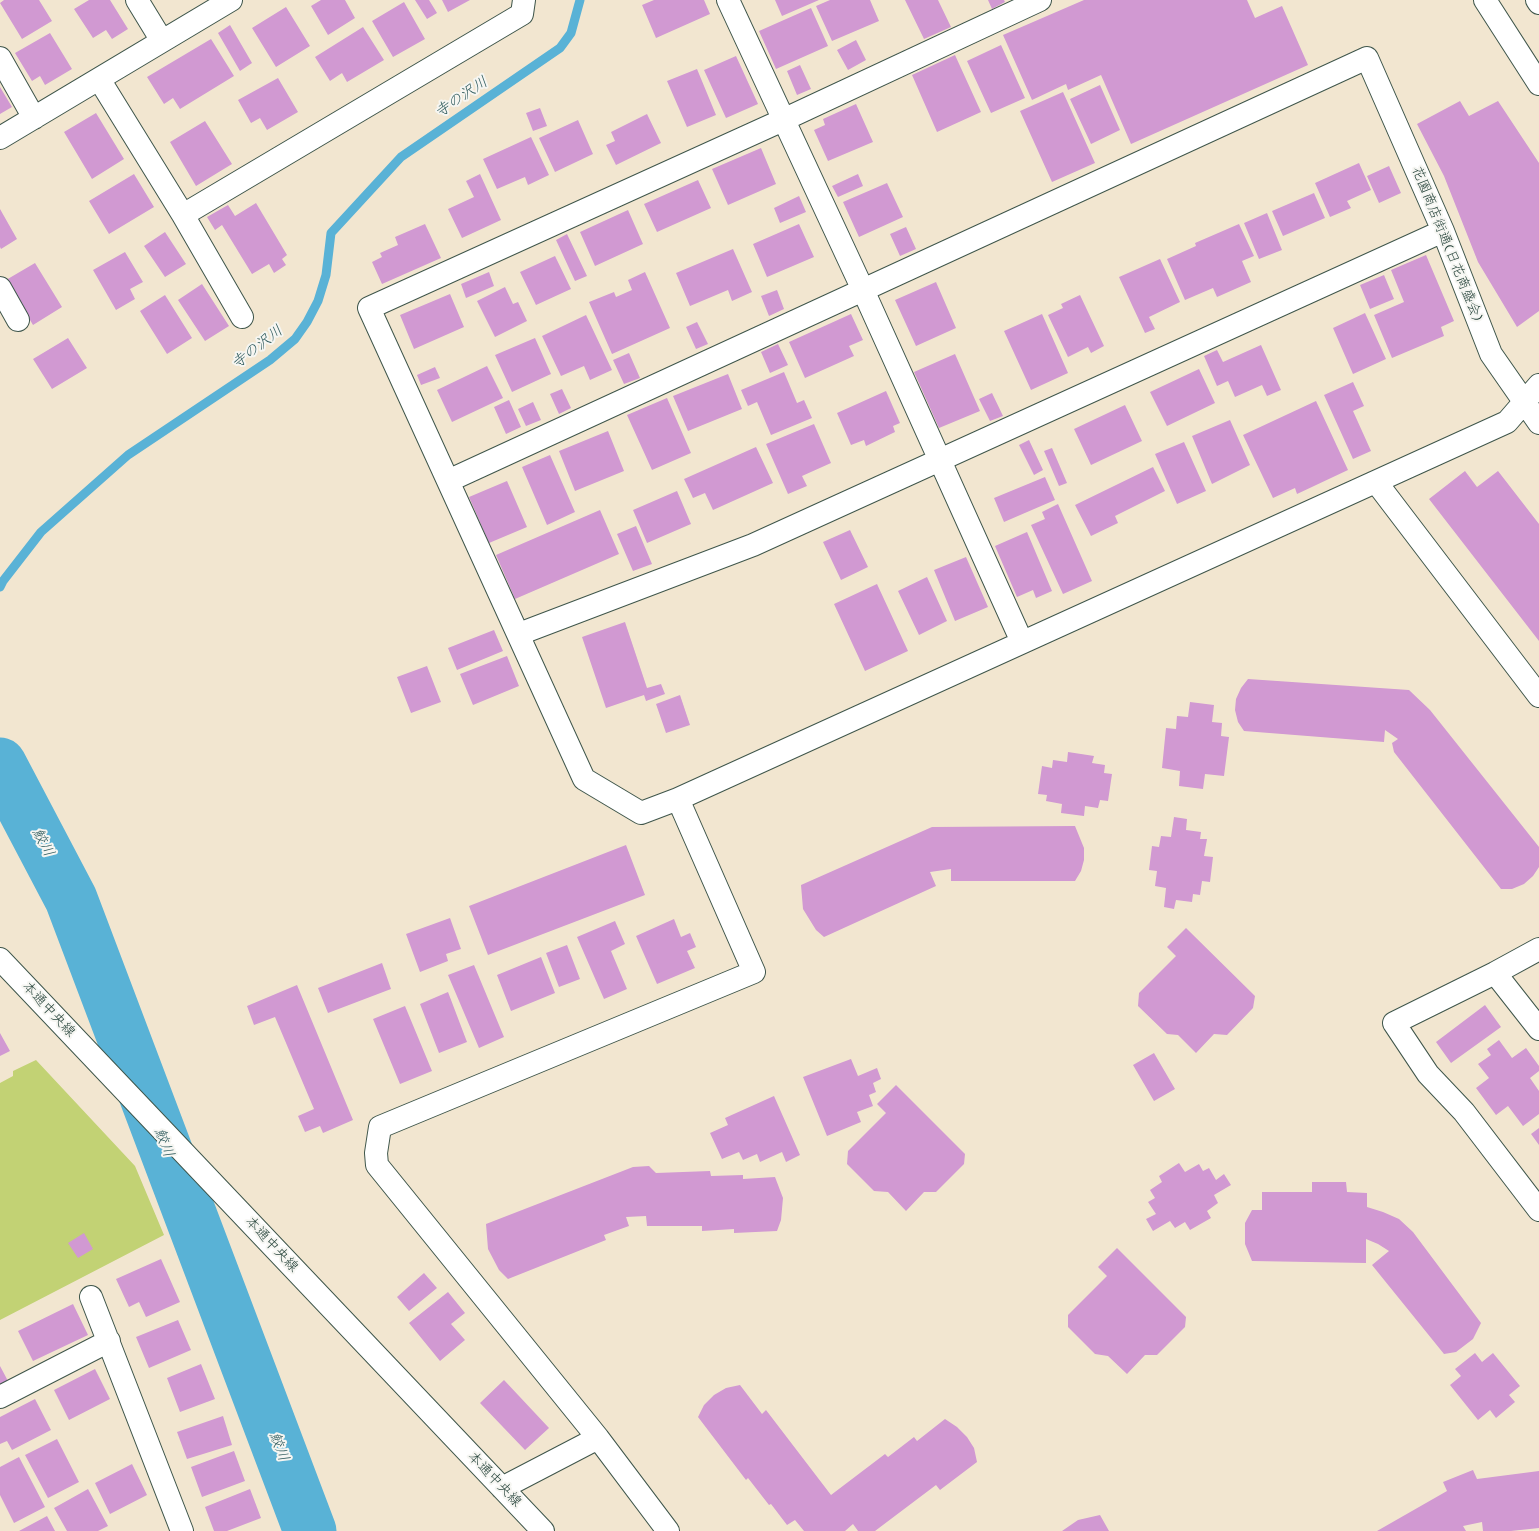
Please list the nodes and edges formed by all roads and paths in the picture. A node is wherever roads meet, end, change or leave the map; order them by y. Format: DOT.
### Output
graph roads {
  1 [pos="137,0"];
  2 [pos="231,0"];
  3 [pos="524,0"];
  4 [pos="728,0"];
  5 [pos="1040,0"];
  6 [pos="1485,0"];
  7 [pos="1537,0"];
  8 [pos="1539,3"];
  9 [pos="162,41"];
  10 [pos="0,58"];
  11 [pos="99,79"];
  12 [pos="1539,84"];
  13 [pos="34,118"];
  14 [pos="783,120"];
  15 [pos="0,138"];
  16 [pos="183,215"];
  17 [pos="1443,231"];
  18 [pos="0,288"];
  19 [pos="863,290"];
  20 [pos="242,317"];
  21 [pos="18,320"];
  22 [pos="1539,385"];
  23 [pos="1524,404"];
  24 [pos="1539,423"];
  25 [pos="940,461"];
  26 [pos="448,481"];
  27 [pos="1376,482"];
  28 [pos="519,634"];
  29 [pos="1022,642"];
  30 [pos="1539,696"];
  31 [pos="678,800"];
  32 [pos="1539,949"];
  33 [pos="0,959"];
  34 [pos="1495,973"];
  35 [pos="1539,1029"];
  36 [pos="1539,1210"];
  37 [pos="91,1297"];
  38 [pos="109,1341"];
  39 [pos="0,1397"];
  40 [pos="598,1438"];
  41 [pos="496,1482"];
  42 [pos="174,1528"];
  43 [pos="542,1531"];
  44 [pos="668,1531"];
  1 -- 9 [label="street"];
  2 -- 9 [label="street"];
  3 -- 16 [label="street"];
  4 -- 14 [label="street"];
  5 -- 14 [label="street"];
  6 -- 12 [label="street"];
  7 -- 8 [label="street"];
  9 -- 11 [label="street"];
  10 -- 13 [label="street"];
  11 -- 13 [label="street"];
  11 -- 16 [label="street"];
  13 -- 15 [label="street"];
  14 -- 19 [label="street"];
  14 -- 26 [label="street"];
  16 -- 20 [label="street"];
  17 -- 19 [label="street, 花園商店街通(日花商盛会)"];
  17 -- 23 [label="street, 花園商店街通(日花商盛会)"];
  17 -- 25 [label="street"];
  18 -- 21 [label="street"];
  19 -- 25 [label="street"];
  19 -- 26 [label="street"];
  22 -- 23 [label="street"];
  23 -- 24 [label="street, 花園商店街通(日花商盛会)"];
  23 -- 27 [label="street"];
  25 -- 28 [label="street"];
  25 -- 29 [label="street"];
  26 -- 28 [label="street"];
  27 -- 29 [label="street"];
  27 -- 30 [label="street"];
  28 -- 31 [label="street"];
  29 -- 31 [label="street"];
  31 -- 40 [label="street"];
  32 -- 34 [label="street"];
  33 -- 41 [label="street, 本通中央線"];
  34 -- 35 [label="street"];
  34 -- 36 [label="street"];
  37 -- 38 [label="street"];
  38 -- 39 [label="street"];
  38 -- 42 [label="street"];
  40 -- 41 [label="street"];
  40 -- 44 [label="street"];
  41 -- 43 [label="street, 本通中央線"];
}
